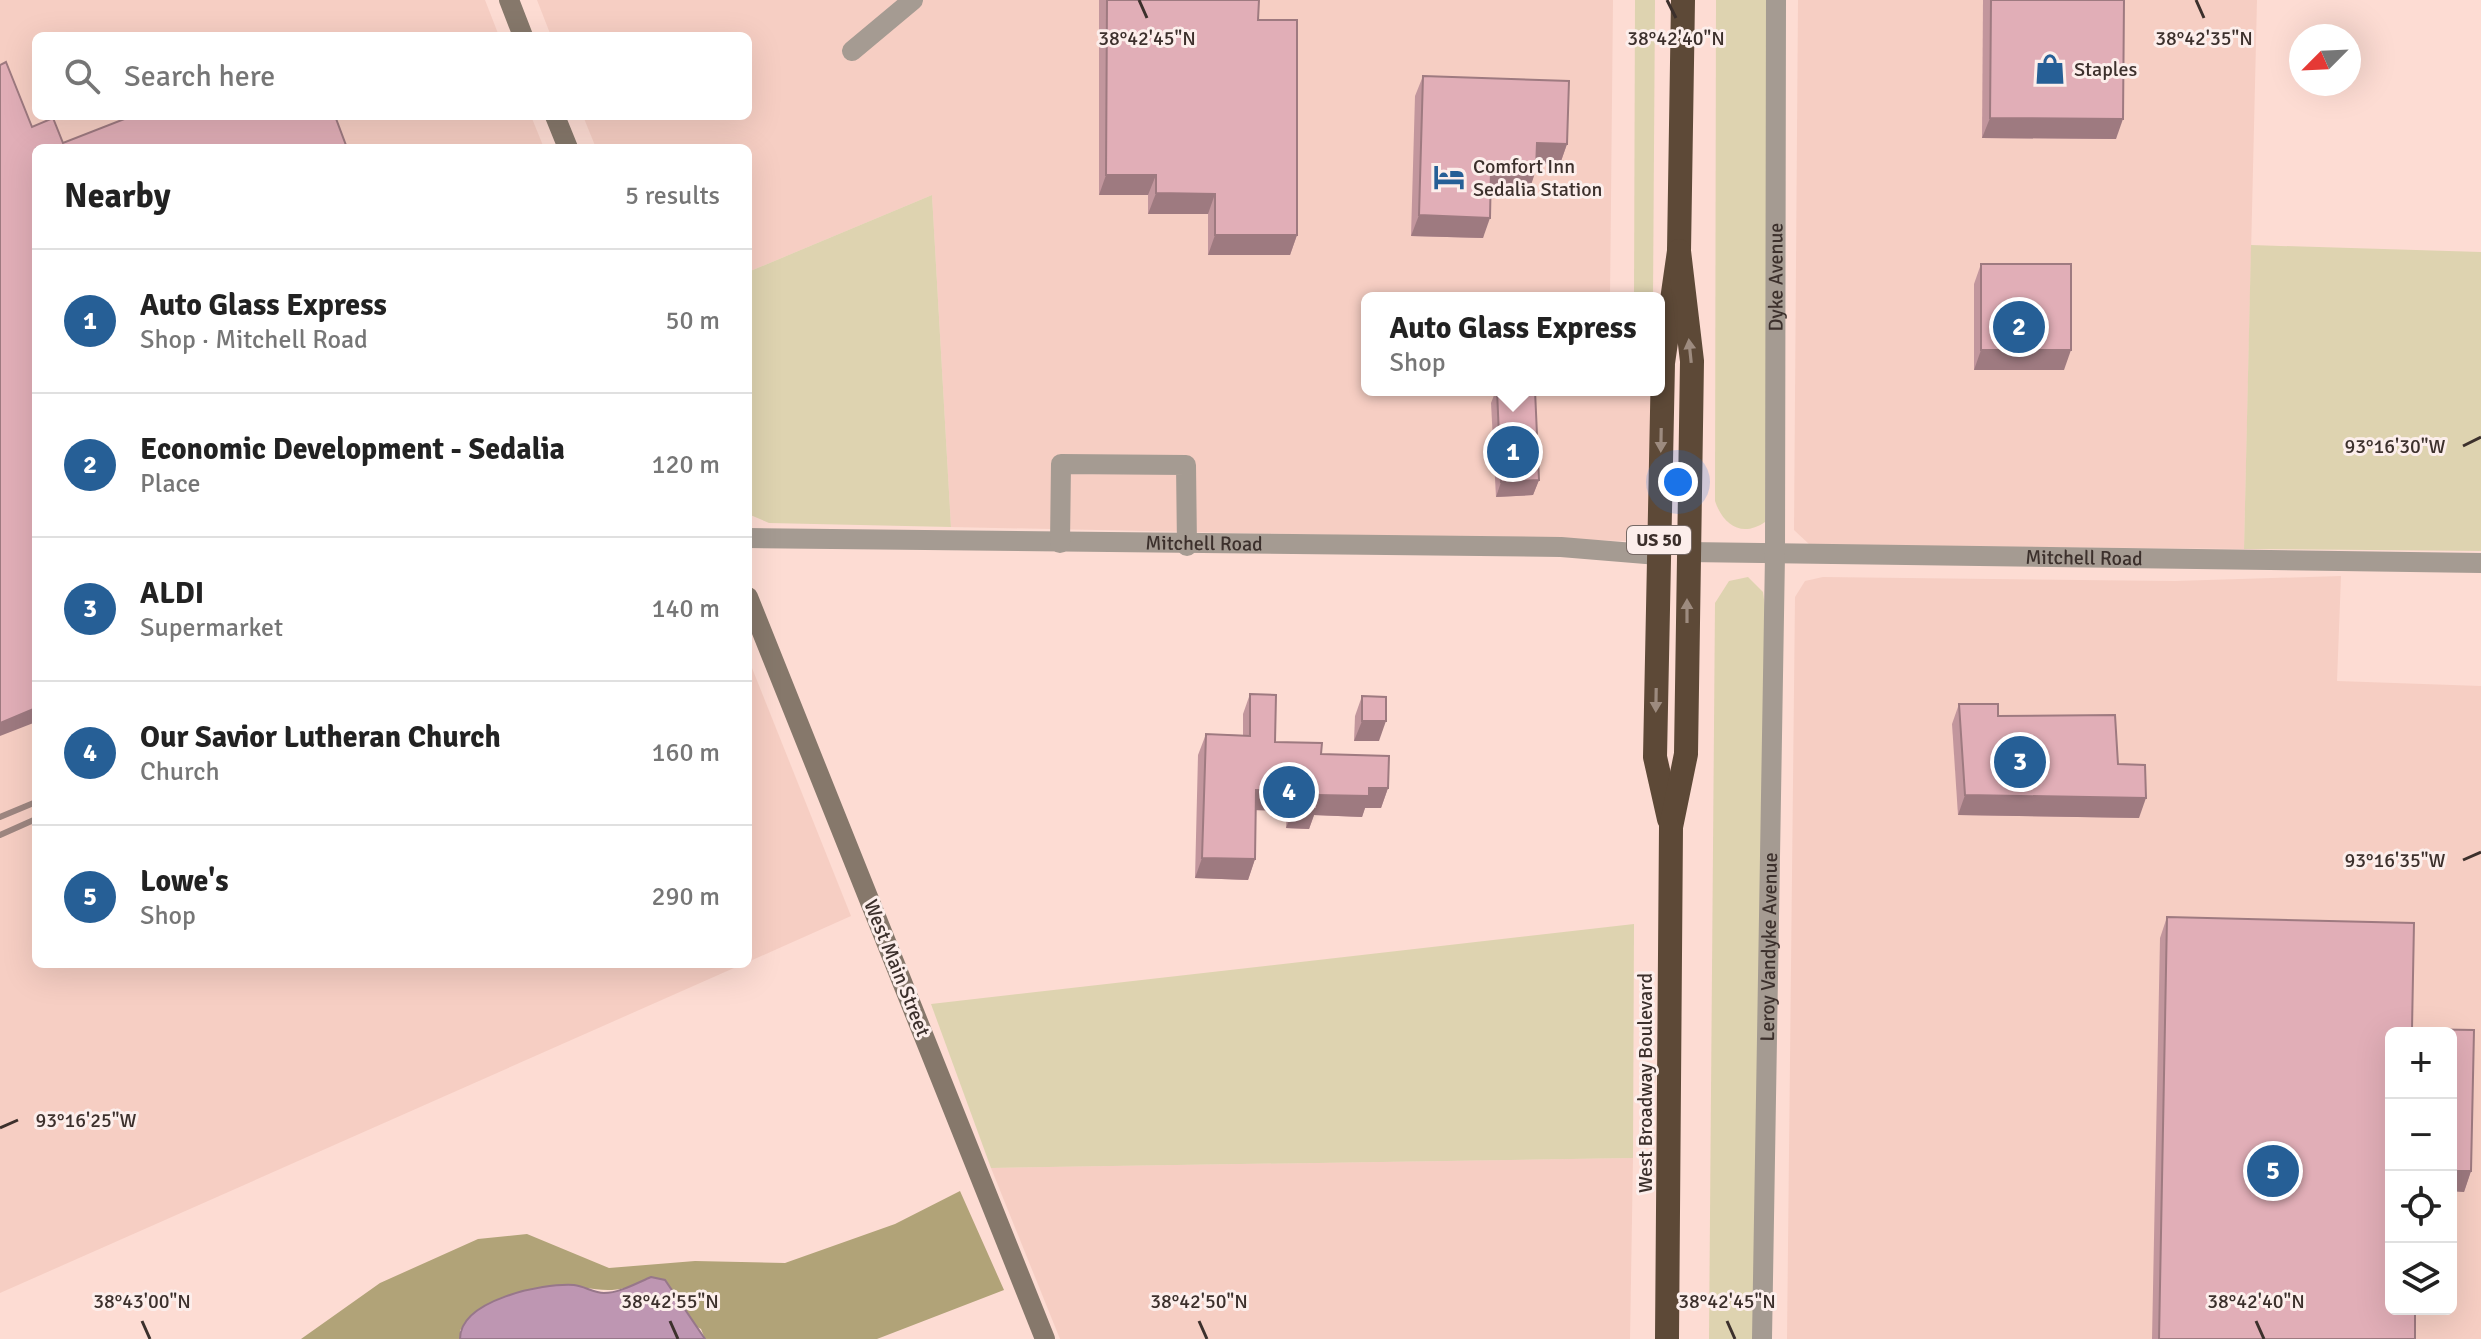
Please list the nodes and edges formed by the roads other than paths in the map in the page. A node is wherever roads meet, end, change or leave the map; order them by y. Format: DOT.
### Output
graph roads {
  1 [pos="509,0"];
  2 [pos="913,0"];
  3 [pos="1683,0"];
  4 [pos="1776,0"];
  5 [pos="521,32"];
  6 [pos="852,51"];
  7 [pos="557,120"];
  8 [pos="566,144"];
  9 [pos="1679,251"];
  10 [pos="1665,349"];
  11 [pos="1662,396"];
  12 [pos="752,538"];
  13 [pos="1060,543"];
  14 [pos="1187,546"];
  15 [pos="1688,552"];
  16 [pos="1658,555"];
  17 [pos="1775,555"];
  18 [pos="2481,563"];
  19 [pos="752,607"];
  20 [pos="1671,827"];
  21 [pos="1045,1339"];
  22 [pos="1667,1339"];
  23 [pos="1762,1339"];
  1 -- 5 [label="main road"];
  2 -- 6 [label="street"];
  3 -- 9 [label="highway, West Broadway Boulevard / US 50"];
  4 -- 17 [label="street, Dyke Avenue"];
  7 -- 8 [label="main road"];
  9 -- 10 [label="highway, West Broadway Boulevard / US 50, one-way"];
  15 -- 9 [label="highway, West Broadway Boulevard / US 50, one-way"];
  11 -- 16 [label="highway, West Broadway Boulevard / US 50, one-way"];
  12 -- 13 [label="street, Mitchell Road"];
  13 -- 14 [label="street, Mitchell Road"];
  13 -- 14 [label="street"];
  14 -- 16 [label="street, Mitchell Road"];
  15 -- 17 [label="street, Mitchell Road"];
  20 -- 15 [label="highway, West Broadway Boulevard / US 50, one-way"];
  16 -- 20 [label="highway, West Broadway Boulevard / US 50, one-way"];
  17 -- 18 [label="street, Mitchell Road"];
  17 -- 23 [label="street, Leroy Vandyke Avenue"];
  19 -- 21 [label="main road, West Main Street"];
  20 -- 22 [label="highway, West Broadway Boulevard / US 50"];
}
